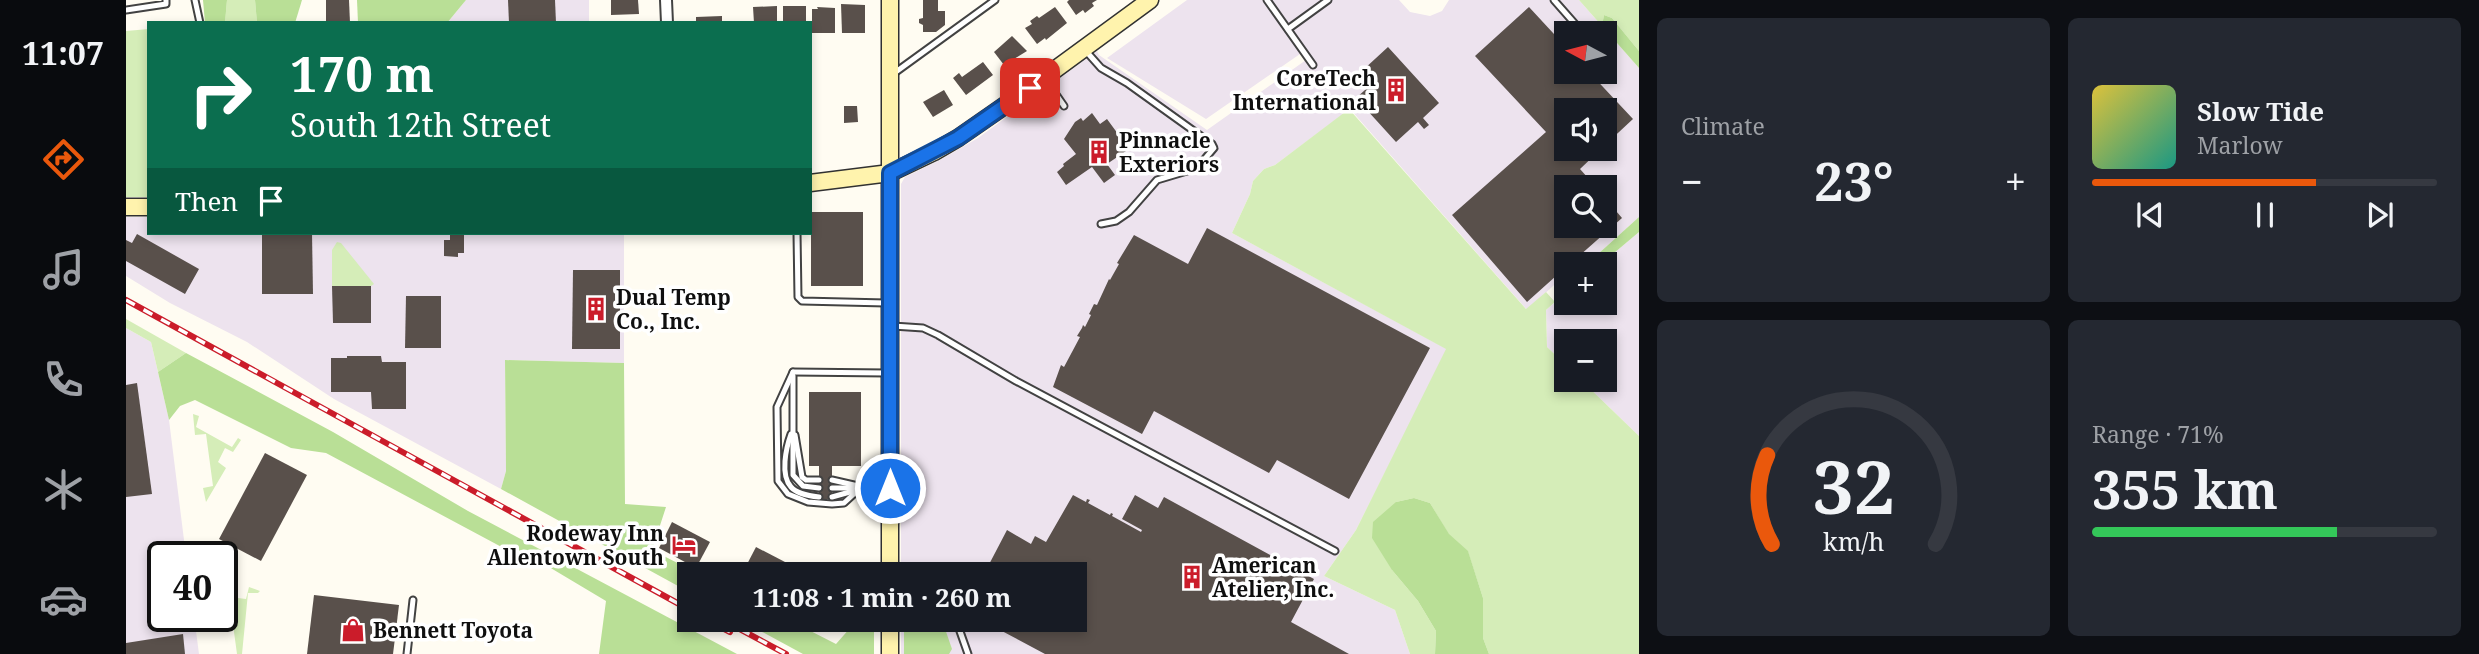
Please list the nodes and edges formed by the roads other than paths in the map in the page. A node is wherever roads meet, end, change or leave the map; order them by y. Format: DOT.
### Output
graph roads {
  1 [pos="166,0"];
  2 [pos="195,0"];
  3 [pos="666,0"];
  4 [pos="890,0"];
  5 [pos="993,0"];
  6 [pos="1150,0"];
  7 [pos="1268,0"];
  8 [pos="1328,0"];
  9 [pos="1554,0"];
  10 [pos="126,10"];
  11 [pos="200,21"];
  12 [pos="667,21"];
  13 [pos="1572,21"];
  14 [pos="1288,29"];
  15 [pos="1084,49"];
  16 [pos="1313,65"];
  17 [pos="890,76"];
  18 [pos="1044,77"];
  19 [pos="1065,106"];
  20 [pos="890,173"];
  21 [pos="812,183"];
  22 [pos="147,207"];
  23 [pos="126,208"];
  24 [pos="1101,224"];
  25 [pos="797,235"];
  26 [pos="890,303"];
  27 [pos="890,326"];
  28 [pos="793,372"];
  29 [pos="890,373"];
  30 [pos="793,428"];
  31 [pos="819,480"];
  32 [pos="832,480"];
  33 [pos="819,488"];
  34 [pos="832,488"];
  35 [pos="867,488"];
  36 [pos="890,488"];
  37 [pos="818,497"];
  38 [pos="832,497"];
  39 [pos="1335,551"];
  40 [pos="891,562"];
  41 [pos="413,600"];
  42 [pos="890,632"];
  43 [pos="960,632"];
  44 [pos="407,654"];
  45 [pos="890,654"];
  46 [pos="968,654"];
  1 -- 10 [label="lane"];
  2 -- 11 [label="lane"];
  3 -- 12 [label="street"];
  4 -- 17 [label="street"];
  5 -- 17 [label="lane"];
  6 -- 15 [label="street"];
  7 -- 14 [label="lane"];
  8 -- 14 [label="lane"];
  9 -- 13 [label="lane"];
  14 -- 16 [label="lane"];
  15 -- 18 [label="street"];
  15 -- 24 [label="lane"];
  17 -- 20 [label="street"];
  18 -- 19 [label="lane"];
  18 -- 20 [label="street"];
  20 -- 21 [label="street"];
  20 -- 26 [label="street"];
  22 -- 23 [label="street"];
  25 -- 26 [label="lane"];
  26 -- 27 [label="street"];
  27 -- 29 [label="street"];
  27 -- 39 [label="lane"];
  28 -- 29 [label="lane"];
  28 -- 30 [label="lane"];
  28 -- 35 [label="lane"];
  29 -- 36 [label="street"];
  30 -- 31 [label="lane"];
  30 -- 33 [label="lane"];
  30 -- 37 [label="lane"];
  32 -- 35 [label="lane"];
  34 -- 35 [label="lane"];
  35 -- 36 [label="lane"];
  35 -- 38 [label="lane"];
  36 -- 40 [label="street"];
  41 -- 44 [label="lane"];
  42 -- 45 [label="street"];
  43 -- 46 [label="lane"];
}
